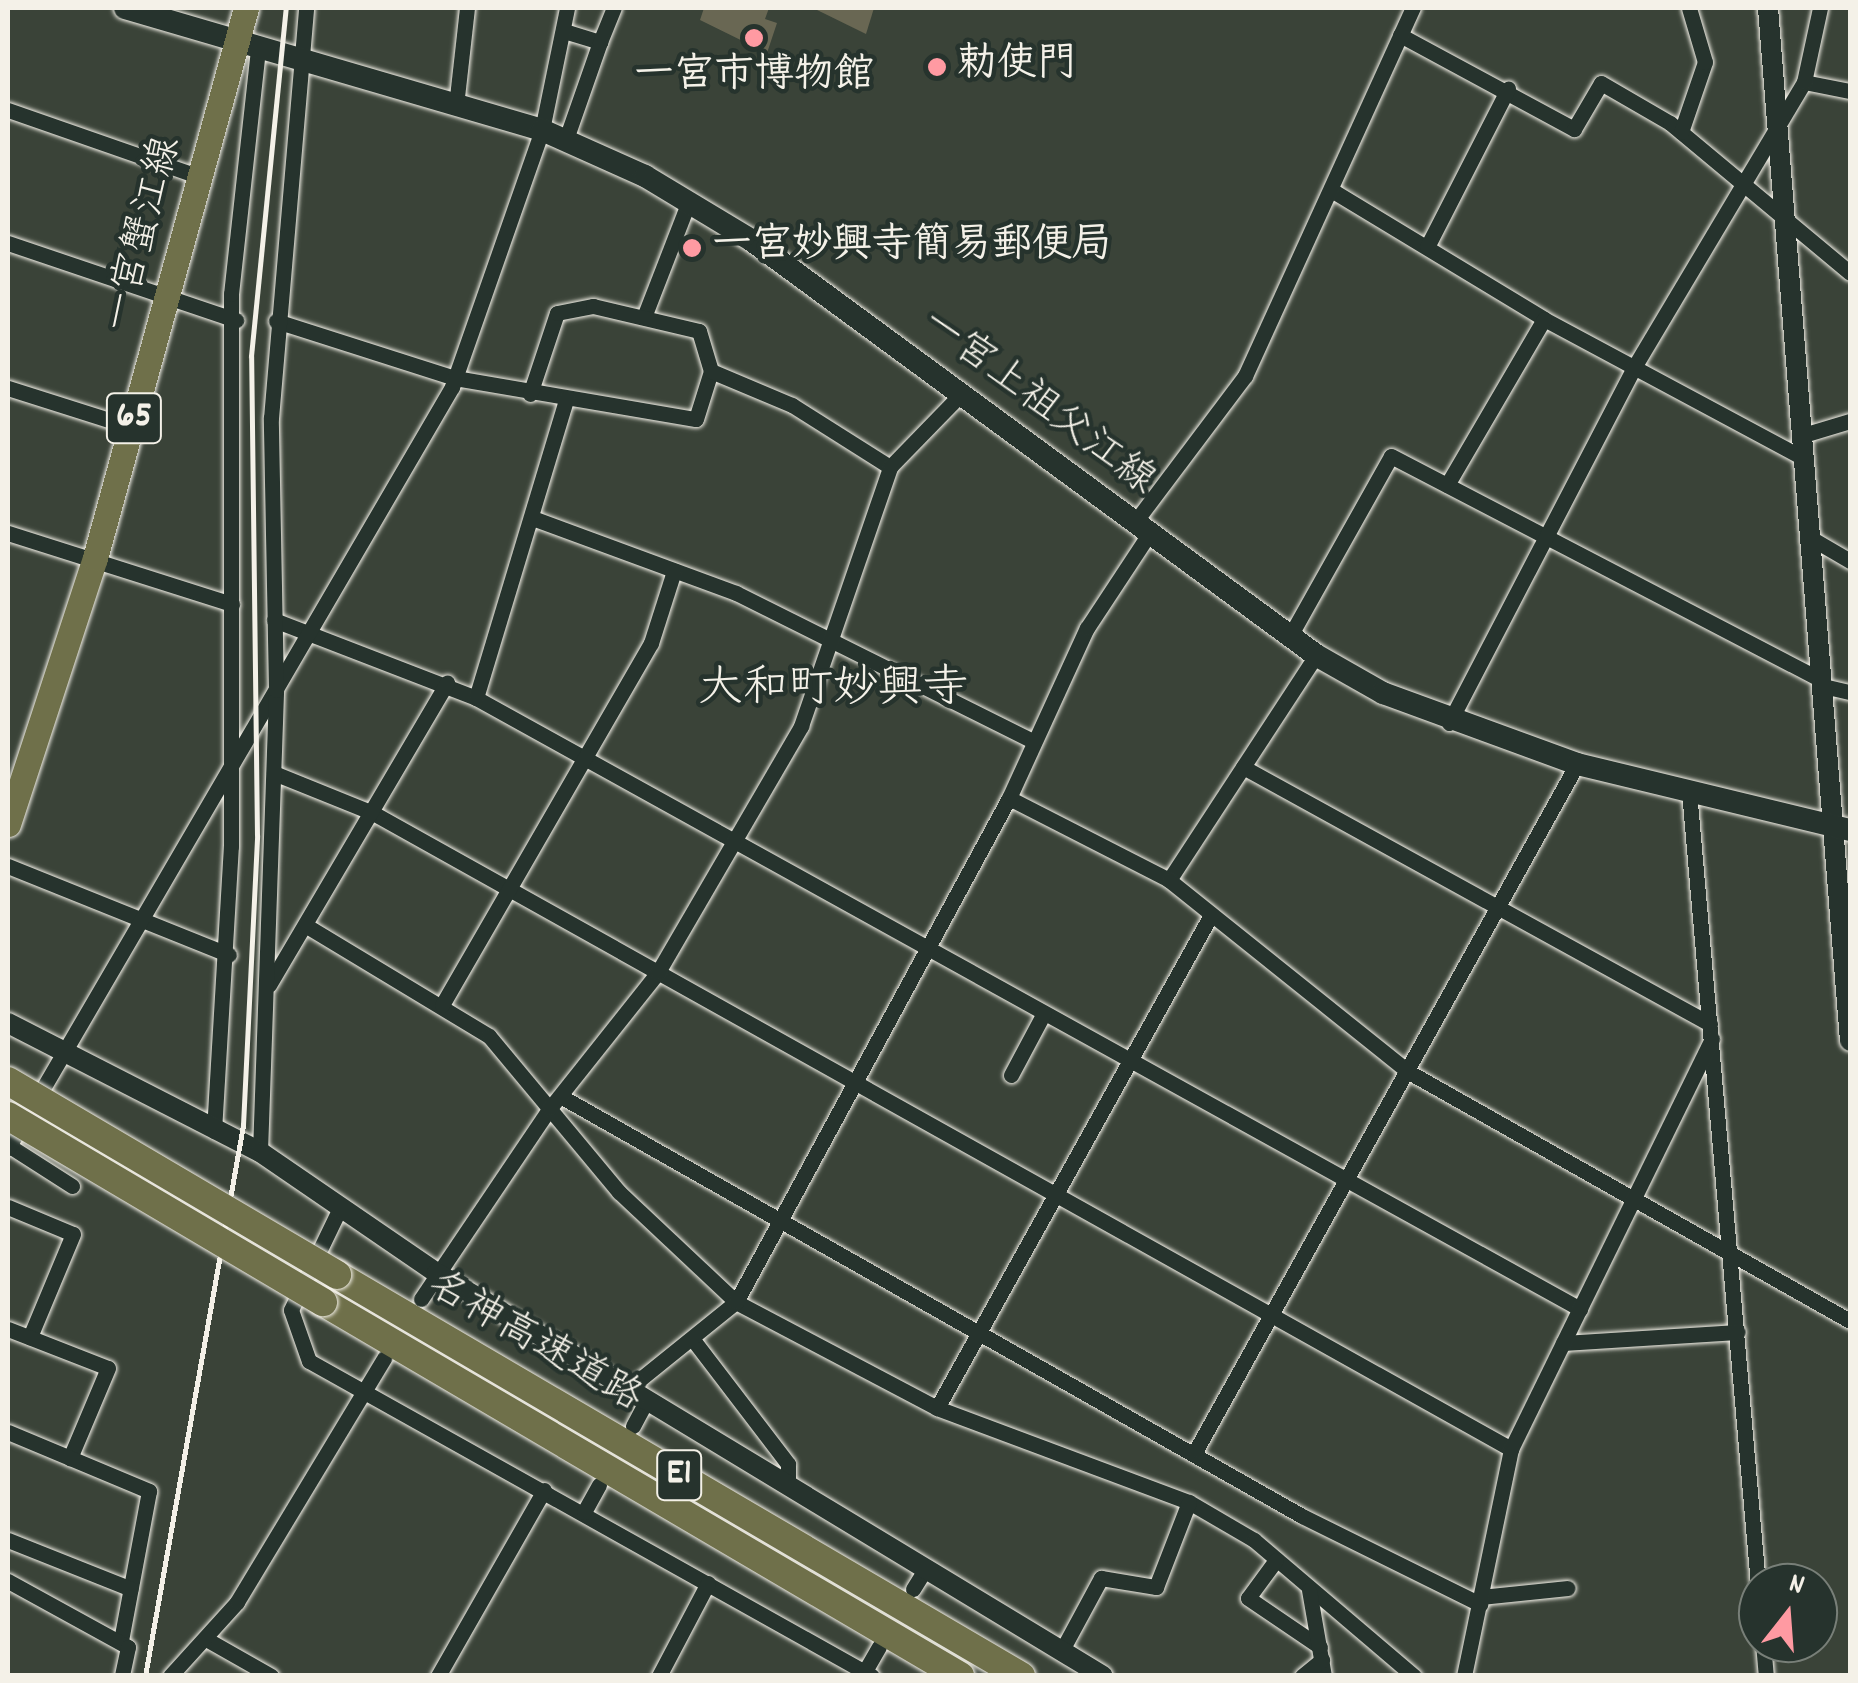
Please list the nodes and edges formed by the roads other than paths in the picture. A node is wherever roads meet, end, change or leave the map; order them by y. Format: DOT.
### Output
graph roads {
  1 [pos="126,8"];
  2 [pos="246,8"];
  3 [pos="306,8"];
  4 [pos="467,8"];
  5 [pos="567,8"];
  6 [pos="614,8"];
  7 [pos="1413,8"];
  8 [pos="1689,8"];
  9 [pos="1768,8"];
  10 [pos="1820,8"];
  11 [pos="564,31"];
  12 [pos="1400,36"];
  13 [pos="600,42"];
  14 [pos="248,46"];
  15 [pos="298,62"];
  16 [pos="1804,82"];
  17 [pos="1508,89"];
  18 [pos="1850,91"];
  19 [pos="456,106"];
  20 [pos="8,110"];
  21 [pos="1778,118"];
  22 [pos="542,130"];
  23 [pos="1681,132"];
  24 [pos="566,139"];
  25 [pos="200,177"];
  26 [pos="1742,184"];
  27 [pos="1334,190"];
  28 [pos="689,202"];
  29 [pos="1785,218"];
  30 [pos="8,243"];
  31 [pos="1427,246"];
  32 [pos="1850,273"];
  33 [pos="167,298"];
  34 [pos="644,317"];
  35 [pos="1544,319"];
  36 [pos="234,320"];
  37 [pos="276,321"];
  38 [pos="1633,370"];
  39 [pos="711,372"];
  40 [pos="455,378"];
  41 [pos="8,388"];
  42 [pos="530,394"];
  43 [pos="961,394"];
  44 [pos="566,399"];
  45 [pos="1850,421"];
  46 [pos="131,427"];
  47 [pos="1801,446"];
  48 [pos="890,467"];
  49 [pos="1447,484"];
  50 [pos="535,519"];
  51 [pos="1142,528"];
  52 [pos="8,533"];
  53 [pos="1548,537"];
  54 [pos="1809,537"];
  55 [pos="95,558"];
  56 [pos="1850,561"];
  57 [pos="674,572"];
  58 [pos="232,604"];
  59 [pos="274,620"];
  60 [pos="308,636"];
  61 [pos="832,636"];
  62 [pos="1290,636"];
  63 [pos="1316,655"];
  64 [pos="447,683"];
  65 [pos="1823,684"];
  66 [pos="1849,687"];
  67 [pos="276,690"];
  68 [pos="476,698"];
  69 [pos="1449,724"];
  70 [pos="1031,740"];
  71 [pos="584,756"];
  72 [pos="231,764"];
  73 [pos="1577,764"];
  74 [pos="1243,768"];
  75 [pos="274,773"];
  76 [pos="1689,790"];
  77 [pos="1009,798"];
  78 [pos="372,813"];
  79 [pos="8,824"];
  80 [pos="1842,828"];
  81 [pos="732,838"];
  82 [pos="8,866"];
  83 [pos="1169,880"];
  84 [pos="508,891"];
  85 [pos="1499,911"];
  86 [pos="1211,914"];
  87 [pos="138,923"];
  88 [pos="310,928"];
  89 [pos="932,950"];
  90 [pos="229,955"];
  91 [pos="658,972"];
  92 [pos="269,985"];
  93 [pos="442,1005"];
  94 [pos="1044,1014"];
  95 [pos="8,1023"];
  96 [pos="1711,1032"];
  97 [pos="1850,1041"];
  98 [pos="62,1058"];
  99 [pos="1129,1058"];
  100 [pos="1408,1070"];
  101 [pos="1011,1075"];
  102 [pos="8,1081"];
  103 [pos="857,1083"];
  104 [pos="556,1102"];
  105 [pos="8,1116"];
  106 [pos="214,1131"];
  107 [pos="8,1146"];
  108 [pos="260,1152"];
  109 [pos="1349,1181"];
  110 [pos="72,1186"];
  111 [pos="1056,1194"];
  112 [pos="1632,1200"];
  113 [pos="8,1207"];
  114 [pos="340,1208"];
  115 [pos="784,1218"];
  116 [pos="1732,1255"];
  117 [pos="437,1273"];
  118 [pos="422,1298"];
  119 [pos="736,1302"];
  120 [pos="1580,1310"];
  121 [pos="1273,1316"];
  122 [pos="1850,1321"];
  123 [pos="981,1328"];
  124 [pos="8,1329"];
  125 [pos="1738,1332"];
  126 [pos="30,1337"];
  127 [pos="694,1341"];
  128 [pos="1563,1343"];
  129 [pos="384,1358"];
  130 [pos="628,1389"];
  131 [pos="370,1393"];
  132 [pos="647,1400"];
  133 [pos="937,1408"];
  134 [pos="633,1426"];
  135 [pos="8,1432"];
  136 [pos="1511,1449"];
  137 [pos="1196,1450"];
  138 [pos="70,1458"];
  139 [pos="788,1484"];
  140 [pos="600,1485"];
  141 [pos="544,1490"];
  142 [pos="1190,1502"];
  143 [pos="584,1512"];
  144 [pos="8,1540"];
  145 [pos="1276,1560"];
  146 [pos="1756,1563"];
  147 [pos="926,1568"];
  148 [pos="8,1580"];
  149 [pos="708,1582"];
  150 [pos="1568,1588"];
  151 [pos="131,1589"];
  152 [pos="913,1590"];
  153 [pos="1310,1590"];
  154 [pos="1480,1600"];
  155 [pos="206,1639"];
  156 [pos="121,1641"];
  157 [pos="879,1647"];
  158 [pos="1062,1650"];
  159 [pos="1322,1661"];
  160 [pos="868,1673"];
  161 [pos="122,1676"];
  162 [pos="170,1676"];
  163 [pos="271,1676"];
  164 [pos="438,1676"];
  165 [pos="658,1676"];
  166 [pos="960,1676"];
  167 [pos="1021,1676"];
  168 [pos="1103,1676"];
  169 [pos="1302,1676"];
  170 [pos="1414,1676"];
  171 [pos="1464,1676"];
  1 -- 14 [label="main road, 一宮上祖父江線"];
  2 -- 14 [label="main road, 一宮蟹江線 / 65"];
  3 -- 15 [label="street"];
  4 -- 19 [label="street"];
  5 -- 11 [label="street"];
  6 -- 13 [label="street"];
  7 -- 12 [label="street"];
  8 -- 23 [label="street"];
  9 -- 21 [label="street"];
  10 -- 16 [label="street"];
  11 -- 13 [label="street"];
  11 -- 22 [label="street"];
  12 -- 17 [label="street"];
  12 -- 27 [label="street"];
  13 -- 24 [label="street"];
  14 -- 15 [label="main road, 一宮上祖父江線"];
  14 -- 25 [label="main road, 一宮蟹江線 / 65"];
  14 -- 36 [label="street"];
  15 -- 19 [label="main road, 一宮上祖父江線"];
  15 -- 37 [label="street"];
  16 -- 18 [label="street"];
  16 -- 21 [label="street"];
  17 -- 23 [label="street"];
  17 -- 31 [label="street"];
  19 -- 22 [label="main road, 一宮上祖父江線"];
  20 -- 25 [label="street"];
  21 -- 26 [label="street"];
  21 -- 29 [label="street"];
  22 -- 24 [label="main road, 一宮上祖父江線"];
  22 -- 40 [label="street"];
  23 -- 26 [label="street"];
  24 -- 28 [label="main road, 一宮上祖父江線"];
  25 -- 33 [label="main road, 一宮蟹江線 / 65"];
  26 -- 29 [label="street"];
  26 -- 38 [label="street"];
  27 -- 31 [label="street"];
  27 -- 51 [label="street"];
  28 -- 34 [label="street"];
  28 -- 43 [label="main road, 一宮上祖父江線"];
  29 -- 32 [label="street"];
  29 -- 47 [label="street"];
  30 -- 33 [label="street"];
  31 -- 35 [label="street"];
  33 -- 36 [label="street"];
  33 -- 46 [label="main road, 一宮蟹江線 / 65"];
  34 -- 39 [label="street"];
  34 -- 42 [label="street"];
  35 -- 38 [label="street"];
  35 -- 49 [label="street"];
  36 -- 58 [label="street"];
  37 -- 40 [label="street"];
  37 -- 59 [label="street"];
  38 -- 47 [label="street"];
  38 -- 53 [label="street"];
  39 -- 44 [label="street"];
  39 -- 48 [label="street"];
  40 -- 42 [label="street"];
  40 -- 60 [label="street"];
  41 -- 46 [label="street"];
  42 -- 44 [label="street"];
  43 -- 48 [label="street"];
  43 -- 51 [label="main road, 一宮上祖父江線"];
  44 -- 50 [label="street"];
  45 -- 47 [label="street"];
  46 -- 55 [label="main road, 一宮蟹江線 / 65"];
  47 -- 54 [label="street"];
  48 -- 61 [label="street"];
  49 -- 53 [label="street"];
  49 -- 62 [label="street"];
  50 -- 57 [label="street"];
  50 -- 68 [label="street"];
  51 -- 62 [label="main road, 一宮上祖父江線"];
  51 -- 70 [label="street"];
  52 -- 55 [label="street"];
  53 -- 65 [label="street"];
  53 -- 69 [label="street"];
  54 -- 56 [label="street"];
  54 -- 65 [label="street"];
  55 -- 58 [label="street"];
  55 -- 79 [label="main road, 一宮蟹江線 / 65"];
  57 -- 61 [label="street"];
  57 -- 71 [label="street"];
  58 -- 72 [label="street"];
  59 -- 60 [label="street"];
  59 -- 67 [label="street"];
  60 -- 64 [label="street"];
  60 -- 67 [label="street"];
  61 -- 70 [label="street"];
  61 -- 81 [label="street"];
  62 -- 63 [label="main road, 一宮上祖父江線"];
  63 -- 69 [label="main road, 一宮上祖父江線"];
  63 -- 74 [label="street"];
  64 -- 68 [label="street"];
  64 -- 78 [label="street"];
  65 -- 66 [label="street"];
  65 -- 80 [label="street"];
  67 -- 72 [label="street"];
  67 -- 75 [label="street"];
  68 -- 71 [label="street"];
  69 -- 73 [label="main road, 一宮上祖父江線"];
  70 -- 77 [label="street"];
  71 -- 81 [label="street"];
  71 -- 84 [label="street"];
  72 -- 87 [label="street"];
  72 -- 90 [label="street"];
  73 -- 76 [label="main road, 一宮上祖父江線"];
  73 -- 85 [label="street"];
  74 -- 83 [label="street"];
  74 -- 85 [label="street"];
  75 -- 78 [label="street"];
  75 -- 92 [label="street"];
  76 -- 80 [label="main road, 一宮上祖父江線"];
  76 -- 96 [label="street"];
  77 -- 83 [label="street"];
  77 -- 89 [label="street"];
  78 -- 84 [label="street"];
  78 -- 88 [label="street"];
  80 -- 97 [label="street"];
  81 -- 89 [label="street"];
  81 -- 91 [label="street"];
  82 -- 87 [label="street"];
  83 -- 86 [label="street"];
  84 -- 91 [label="street"];
  84 -- 93 [label="street"];
  85 -- 96 [label="street"];
  85 -- 100 [label="street"];
  86 -- 99 [label="street"];
  86 -- 100 [label="street"];
  87 -- 90 [label="street"];
  87 -- 98 [label="street"];
  88 -- 92 [label="street"];
  88 -- 93 [label="street"];
  89 -- 94 [label="street"];
  89 -- 103 [label="street"];
  90 -- 106 [label="street"];
  91 -- 103 [label="street"];
  91 -- 104 [label="street"];
  92 -- 108 [label="street"];
  93 -- 104 [label="street"];
  94 -- 99 [label="street"];
  94 -- 101 [label="street"];
  95 -- 98 [label="street"];
  96 -- 112 [label="street"];
  96 -- 116 [label="street"];
  98 -- 106 [label="street"];
  98 -- 107 [label="street"];
  99 -- 109 [label="street"];
  99 -- 111 [label="street"];
  100 -- 109 [label="street"];
  100 -- 112 [label="street"];
  102 -- 167 [label="highway, 名神高速道路 / E1, bridge"];
  103 -- 111 [label="street"];
  103 -- 115 [label="street"];
  104 -- 115 [label="street"];
  104 -- 117 [label="street"];
  104 -- 119 [label="street"];
  105 -- 166 [label="highway, 名神高速道路 / E1, bridge"];
  106 -- 108 [label="street"];
  107 -- 110 [label="street"];
  108 -- 114 [label="street"];
  109 -- 120 [label="street"];
  109 -- 121 [label="street"];
  111 -- 121 [label="street"];
  111 -- 123 [label="street"];
  112 -- 116 [label="street"];
  112 -- 120 [label="street"];
  113 -- 126 [label="street"];
  114 -- 117 [label="street"];
  114 -- 131 [label="street"];
  115 -- 119 [label="street"];
  115 -- 123 [label="street"];
  116 -- 122 [label="street"];
  116 -- 125 [label="street"];
  117 -- 118 [label="street"];
  117 -- 130 [label="street"];
  119 -- 127 [label="street"];
  119 -- 133 [label="street"];
  120 -- 128 [label="street"];
  121 -- 136 [label="street"];
  121 -- 137 [label="street"];
  123 -- 133 [label="street"];
  123 -- 137 [label="street"];
  124 -- 126 [label="street"];
  125 -- 128 [label="street"];
  125 -- 146 [label="street"];
  126 -- 138 [label="street"];
  127 -- 130 [label="street"];
  127 -- 139 [label="street"];
  128 -- 136 [label="street"];
  129 -- 131 [label="street"];
  130 -- 132 [label="street"];
  131 -- 141 [label="street"];
  131 -- 155 [label="street"];
  132 -- 134 [label="street"];
  132 -- 139 [label="street"];
  133 -- 142 [label="street"];
  135 -- 138 [label="street"];
  136 -- 154 [label="street"];
  137 -- 154 [label="street"];
  138 -- 151 [label="street"];
  139 -- 147 [label="street"];
  140 -- 143 [label="street"];
  141 -- 143 [label="street"];
  141 -- 164 [label="street"];
  142 -- 145 [label="street"];
  142 -- 158 [label="street"];
  143 -- 149 [label="street"];
  144 -- 151 [label="street"];
  145 -- 153 [label="street"];
  145 -- 159 [label="street"];
  147 -- 152 [label="street"];
  147 -- 158 [label="street"];
  148 -- 156 [label="street"];
  149 -- 160 [label="street"];
  149 -- 165 [label="street"];
  150 -- 154 [label="street"];
  151 -- 156 [label="street"];
  153 -- 159 [label="street"];
  153 -- 170 [label="street"];
  154 -- 171 [label="street"];
  155 -- 162 [label="street"];
  155 -- 163 [label="street"];
  156 -- 161 [label="street"];
  157 -- 160 [label="street"];
  158 -- 168 [label="street"];
  159 -- 169 [label="street"];
}
